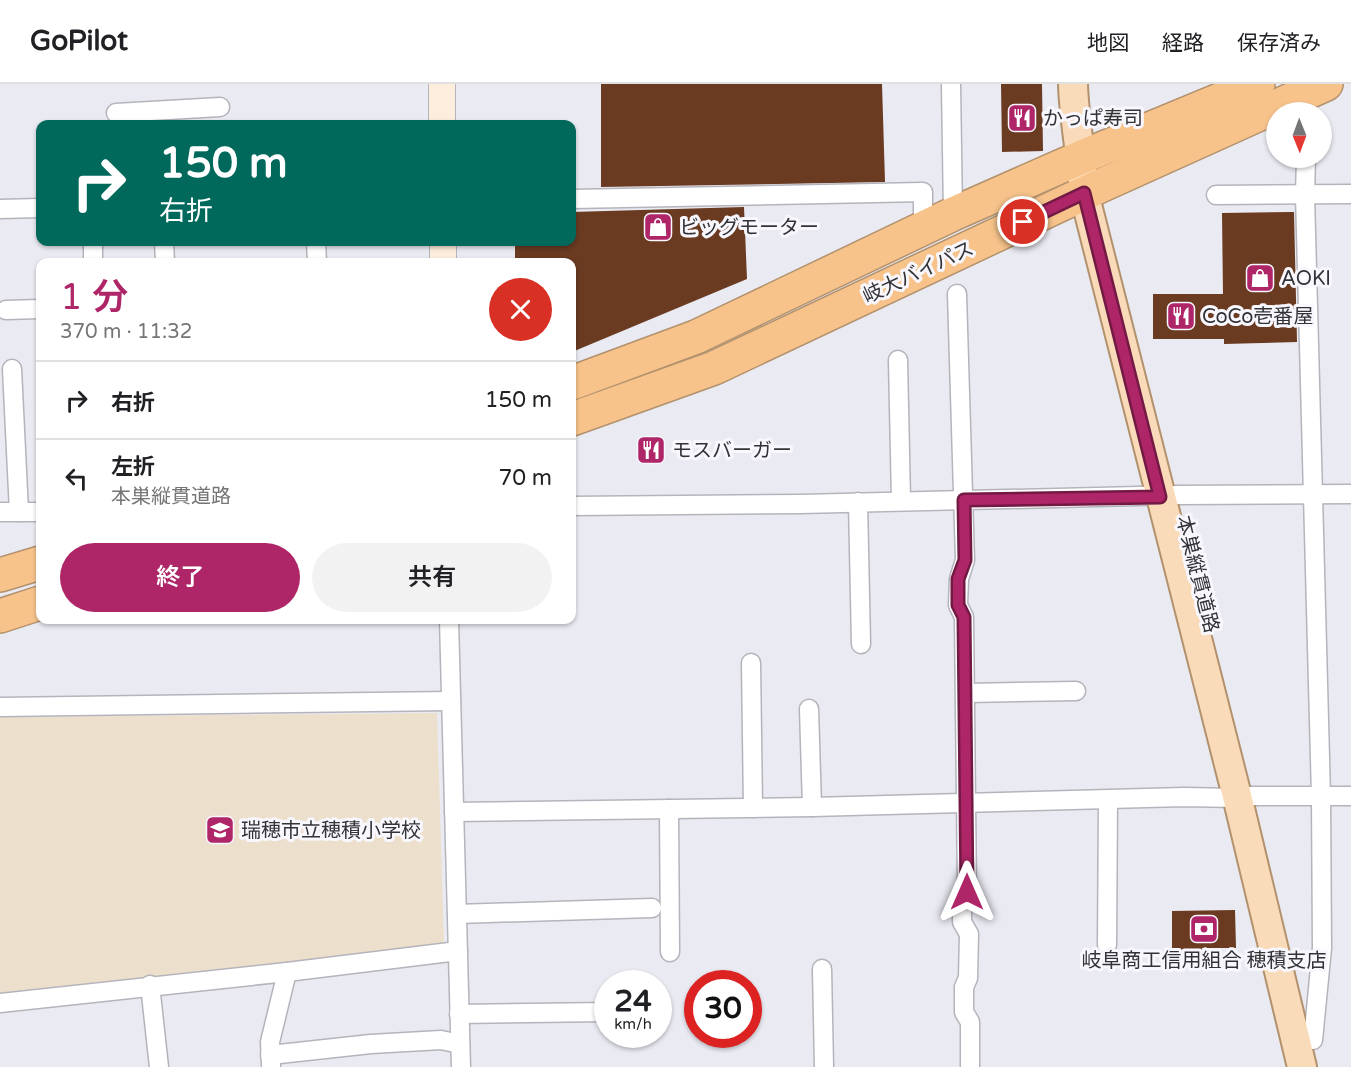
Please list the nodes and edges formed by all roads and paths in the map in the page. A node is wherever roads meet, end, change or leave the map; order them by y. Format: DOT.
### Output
graph roads {
  1 [pos="442,84"];
  2 [pos="951,84"];
  3 [pos="1073,84"];
  4 [pos="1258,84"];
  5 [pos="1326,84"];
  6 [pos="220,107"];
  7 [pos="116,113"];
  8 [pos="158,118"];
  9 [pos="442,120"];
  10 [pos="1082,157"];
  11 [pos="1306,168"];
  12 [pos="1092,190"];
  13 [pos="1351,194"];
  14 [pos="1216,195"];
  15 [pos="1305,195"];
  16 [pos="576,199"];
  17 [pos="36,208"];
  18 [pos="0,209"];
  19 [pos="953,214"];
  20 [pos="923,228"];
  21 [pos="957,294"];
  22 [pos="36,309"];
  23 [pos="6,310"];
  24 [pos="898,360"];
  25 [pos="12,369"];
  26 [pos="576,381"];
  27 [pos="576,418"];
  28 [pos="1351,494"];
  29 [pos="1169,496"];
  30 [pos="1312,496"];
  31 [pos="964,500"];
  32 [pos="901,501"];
  33 [pos="858,502"];
  34 [pos="576,506"];
  35 [pos="0,512"];
  36 [pos="19,512"];
  37 [pos="36,512"];
  38 [pos="36,564"];
  39 [pos="0,575"];
  40 [pos="36,604"];
  41 [pos="0,616"];
  42 [pos="449,624"];
  43 [pos="861,644"];
  44 [pos="751,663"];
  45 [pos="1076,691"];
  46 [pos="967,693"];
  47 [pos="451,701"];
  48 [pos="0,707"];
  49 [pos="809,709"];
  50 [pos="1242,796"];
  51 [pos="1321,796"];
  52 [pos="1351,796"];
  53 [pos="1108,800"];
  54 [pos="967,802"];
  55 [pos="812,807"];
  56 [pos="753,808"];
  57 [pos="669,809"];
  58 [pos="454,812"];
  59 [pos="652,908"];
  60 [pos="457,914"];
  61 [pos="1107,945"];
  62 [pos="458,951"];
  63 [pos="670,952"];
  64 [pos="822,969"];
  65 [pos="287,972"];
  66 [pos="150,986"];
  67 [pos="0,1003"];
  68 [pos="594,1012"];
  69 [pos="459,1014"];
  70 [pos="460,1044"];
  71 [pos="1316,1054"];
  72 [pos="271,1061"];
  73 [pos="159,1067"];
  74 [pos="461,1067"];
  75 [pos="824,1067"];
  76 [pos="970,1067"];
  77 [pos="1302,1067"];
  1 -- 9 [label="street"];
  2 -- 19 [label="street"];
  3 -- 10 [label="main road, 本巣縦貫道路"];
  4 -- 10 [label="highway, 岐大バイパス"];
  5 -- 12 [label="highway, 岐大バイパス"];
  6 -- 8 [label="street"];
  7 -- 8 [label="street"];
  10 -- 12 [label="main road, 本巣縦貫道路"];
  10 -- 19 [label="highway, 岐大バイパス"];
  11 -- 15 [label="street"];
  12 -- 27 [label="highway, 岐大バイパス"];
  12 -- 29 [label="main road, 本巣縦貫道路"];
  13 -- 15 [label="street"];
  14 -- 15 [label="street"];
  15 -- 30 [label="street"];
  16 -- 20 [label="street"];
  17 -- 18 [label="street"];
  19 -- 20 [label="highway, 岐大バイパス"];
  20 -- 26 [label="highway, 岐大バイパス"];
  21 -- 31 [label="street"];
  22 -- 23 [label="street"];
  24 -- 32 [label="street"];
  25 -- 36 [label="street"];
  28 -- 30 [label="street"];
  29 -- 30 [label="street"];
  29 -- 31 [label="street"];
  29 -- 50 [label="main road, 本巣縦貫道路"];
  30 -- 51 [label="street"];
  31 -- 32 [label="street"];
  31 -- 46 [label="street"];
  32 -- 33 [label="street"];
  33 -- 34 [label="street"];
  33 -- 43 [label="street"];
  35 -- 36 [label="street"];
  36 -- 37 [label="street"];
  38 -- 39 [label="highway"];
  40 -- 41 [label="highway"];
  42 -- 47 [label="street"];
  44 -- 56 [label="street"];
  45 -- 46 [label="street"];
  46 -- 54 [label="street"];
  47 -- 48 [label="street"];
  47 -- 58 [label="street"];
  49 -- 55 [label="street"];
  50 -- 51 [label="street"];
  50 -- 53 [label="street"];
  50 -- 71 [label="main road, 本巣縦貫道路"];
  50 -- 77 [label="main road, 本巣縦貫道路"];
  51 -- 52 [label="street"];
  51 -- 71 [label="street"];
  53 -- 54 [label="street"];
  53 -- 61 [label="street"];
  54 -- 55 [label="street"];
  54 -- 76 [label="street"];
  55 -- 56 [label="street"];
  56 -- 57 [label="street"];
  57 -- 58 [label="street"];
  57 -- 63 [label="street"];
  58 -- 60 [label="street"];
  59 -- 60 [label="street"];
  60 -- 62 [label="street"];
  62 -- 65 [label="street"];
  62 -- 69 [label="street"];
  64 -- 75 [label="street"];
  65 -- 66 [label="street"];
  65 -- 72 [label="street"];
  66 -- 67 [label="street"];
  66 -- 73 [label="street"];
  68 -- 69 [label="street"];
  69 -- 70 [label="street"];
  70 -- 72 [label="street"];
  70 -- 74 [label="street"];
}
